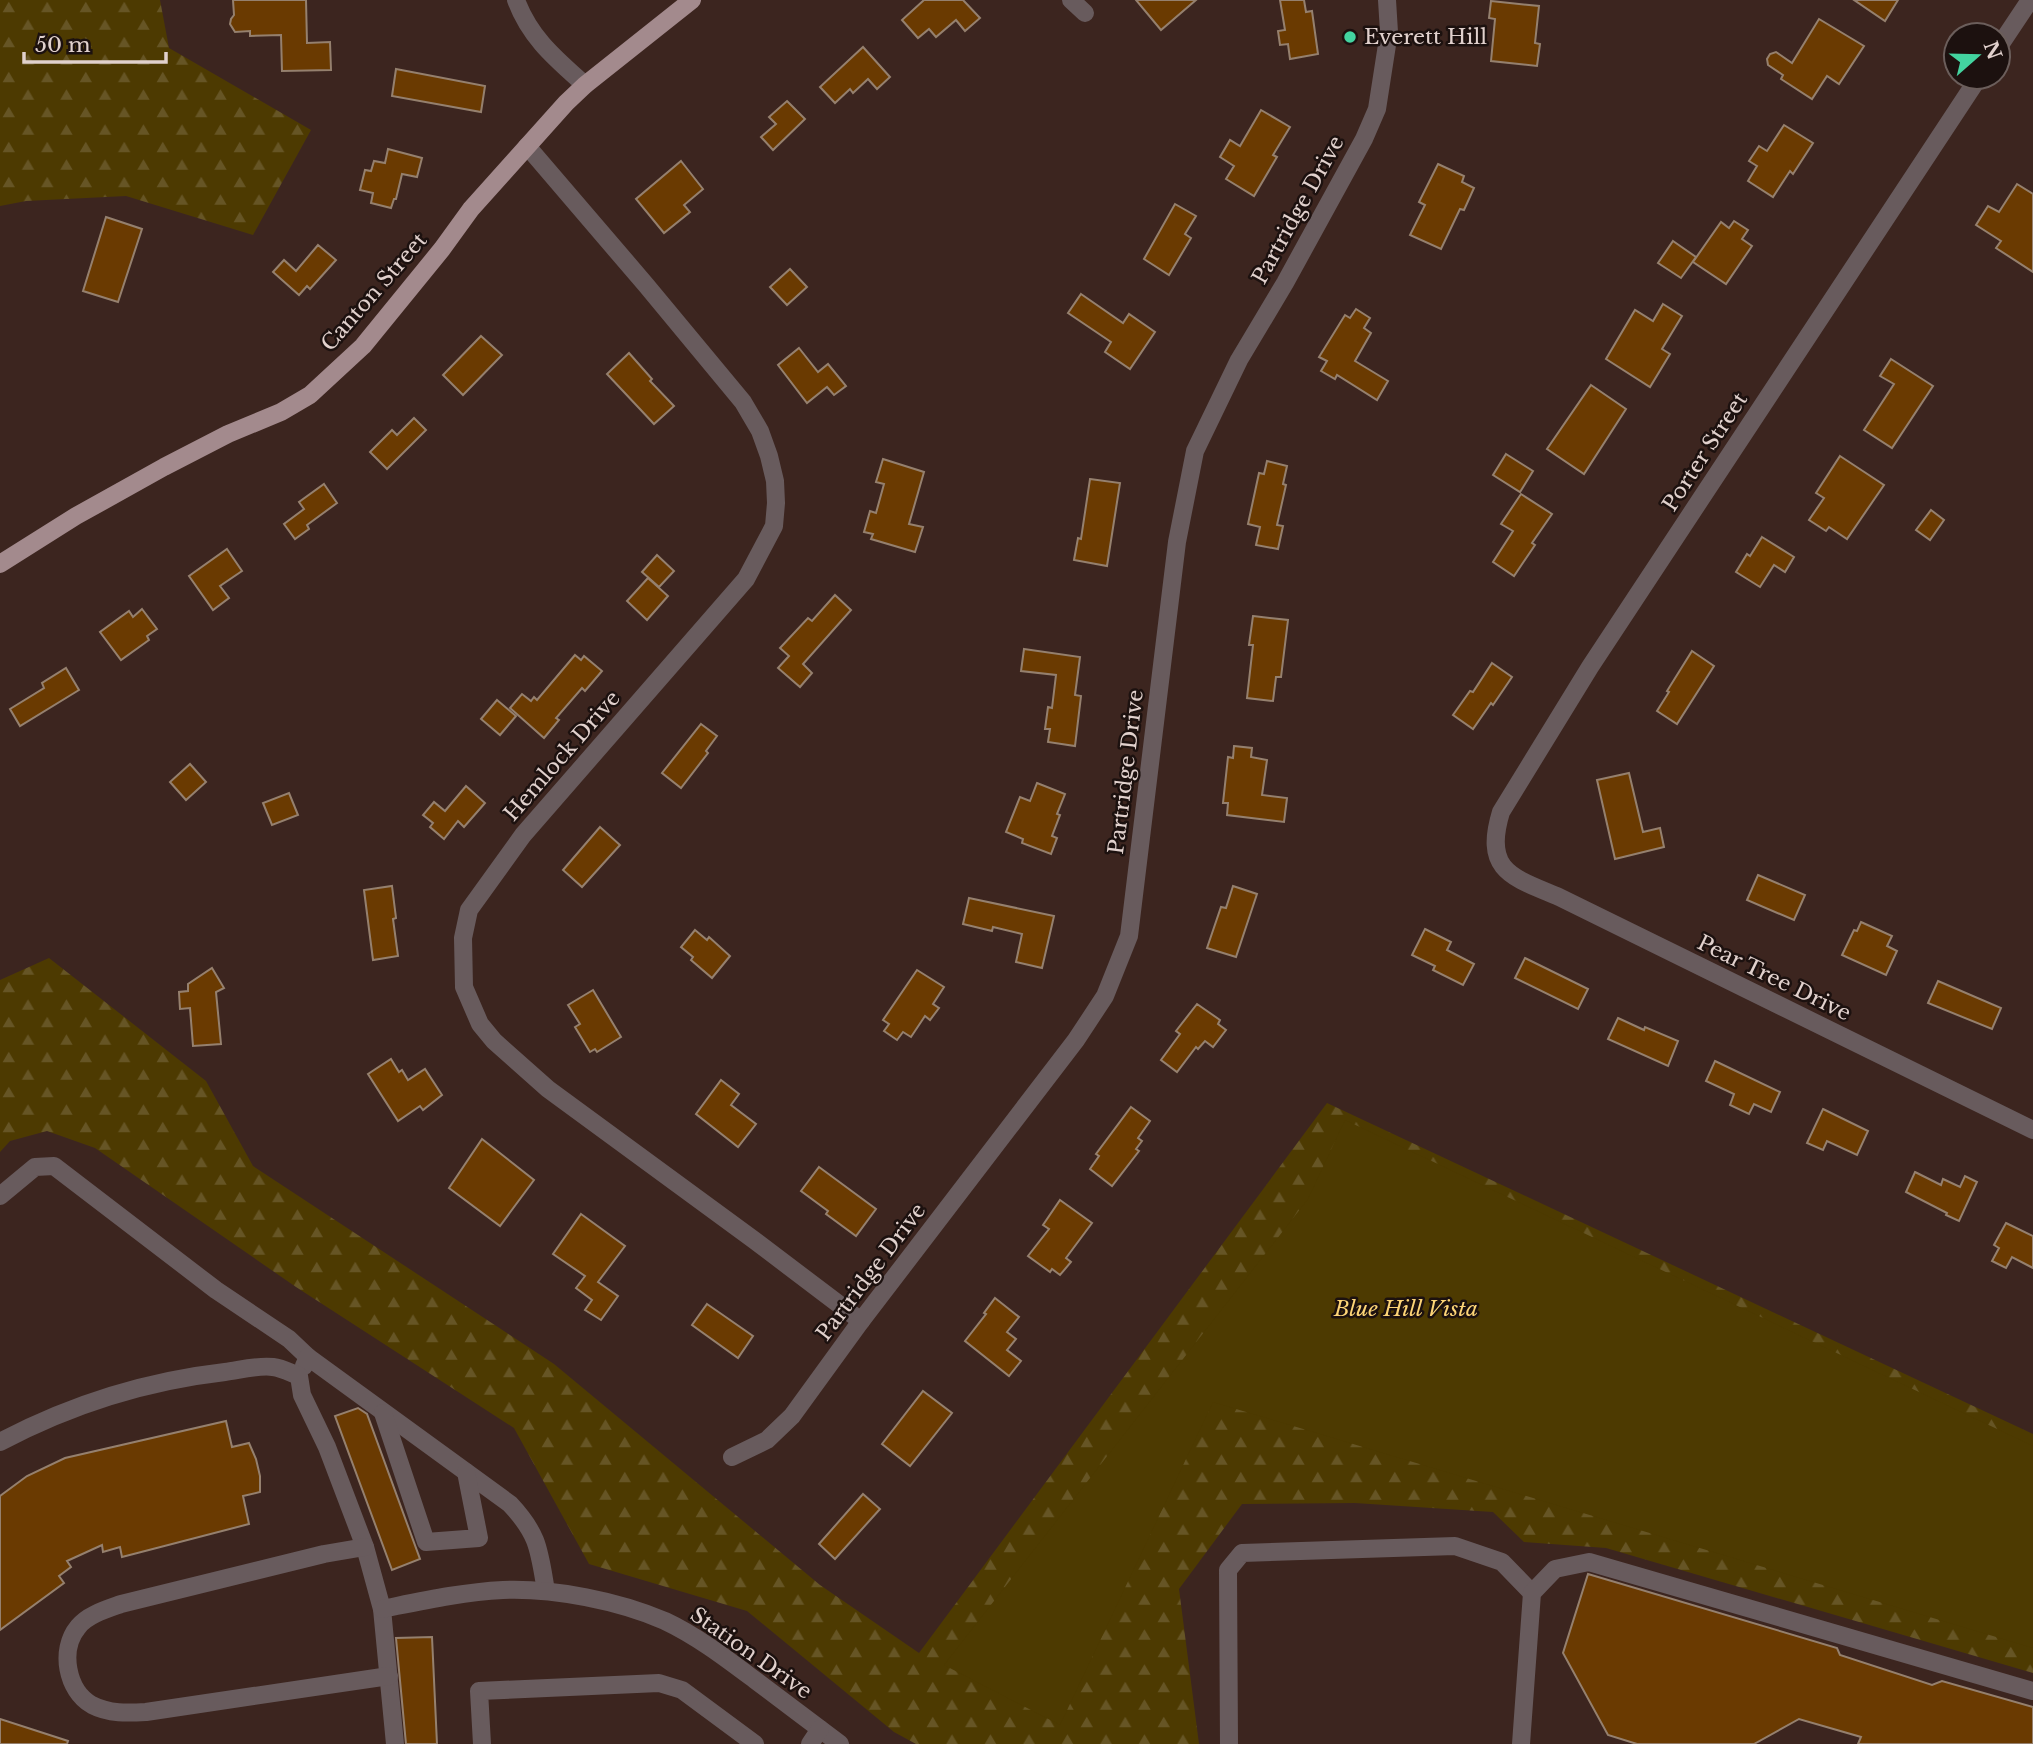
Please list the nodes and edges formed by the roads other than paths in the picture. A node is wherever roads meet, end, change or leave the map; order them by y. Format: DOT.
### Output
graph roads {
  1 [pos="516,0"];
  2 [pos="692,0"];
  3 [pos="1071,0"];
  4 [pos="1387,0"];
  5 [pos="2030,0"];
  6 [pos="1085,13"];
  7 [pos="2012,27"];
  8 [pos="585,85"];
  9 [pos="1970,91"];
  10 [pos="527,146"];
  11 [pos="0,564"];
  12 [pos="1499,861"];
  13 [pos="2033,1130"];
  14 [pos="0,1196"];
  15 [pos="861,1321"];
  16 [pos="308,1357"];
  17 [pos="299,1376"];
  18 [pos="383,1413"];
  19 [pos="0,1442"];
  20 [pos="732,1457"];
  21 [pos="466,1472"];
  22 [pos="365,1547"];
  23 [pos="547,1591"];
  24 [pos="1532,1593"];
  25 [pos="382,1609"];
  26 [pos="389,1676"];
  27 [pos="2033,1691"];
  28 [pos="820,1729"];
  29 [pos="395,1744"];
  30 [pos="482,1744"];
  31 [pos="755,1744"];
  32 [pos="810,1744"];
  33 [pos="840,1744"];
  34 [pos="1229,1744"];
  35 [pos="1521,1744"];
  1 -- 8 [label="street"];
  2 -- 8 [label="main road, Canton Street"];
  3 -- 6 [label="street"];
  4 -- 15 [label="street, Partridge Drive"];
  5 -- 7 [label="street"];
  8 -- 10 [label="main road, Canton Street"];
  9 -- 12 [label="street, Porter Street"];
  10 -- 11 [label="main road, Canton Street"];
  10 -- 15 [label="street, Hemlock Drive"];
  12 -- 13 [label="street, Pear Tree Drive"];
  14 -- 16 [label="street"];
  15 -- 20 [label="street, Partridge Drive"];
  16 -- 17 [label="street"];
  16 -- 18 [label="street"];
  17 -- 19 [label="street"];
  17 -- 22 [label="street"];
  18 -- 21 [label="street"];
  18 -- 21 [label="street"];
  21 -- 23 [label="street"];
  22 -- 25 [label="street"];
  22 -- 26 [label="street"];
  23 -- 25 [label="street, Station Drive"];
  23 -- 28 [label="street, Station Drive"];
  24 -- 27 [label="street"];
  24 -- 34 [label="street"];
  24 -- 35 [label="street"];
  25 -- 26 [label="street"];
  26 -- 29 [label="street"];
  28 -- 32 [label="street"];
  28 -- 33 [label="street, Station Drive"];
  30 -- 31 [label="street"];
}
